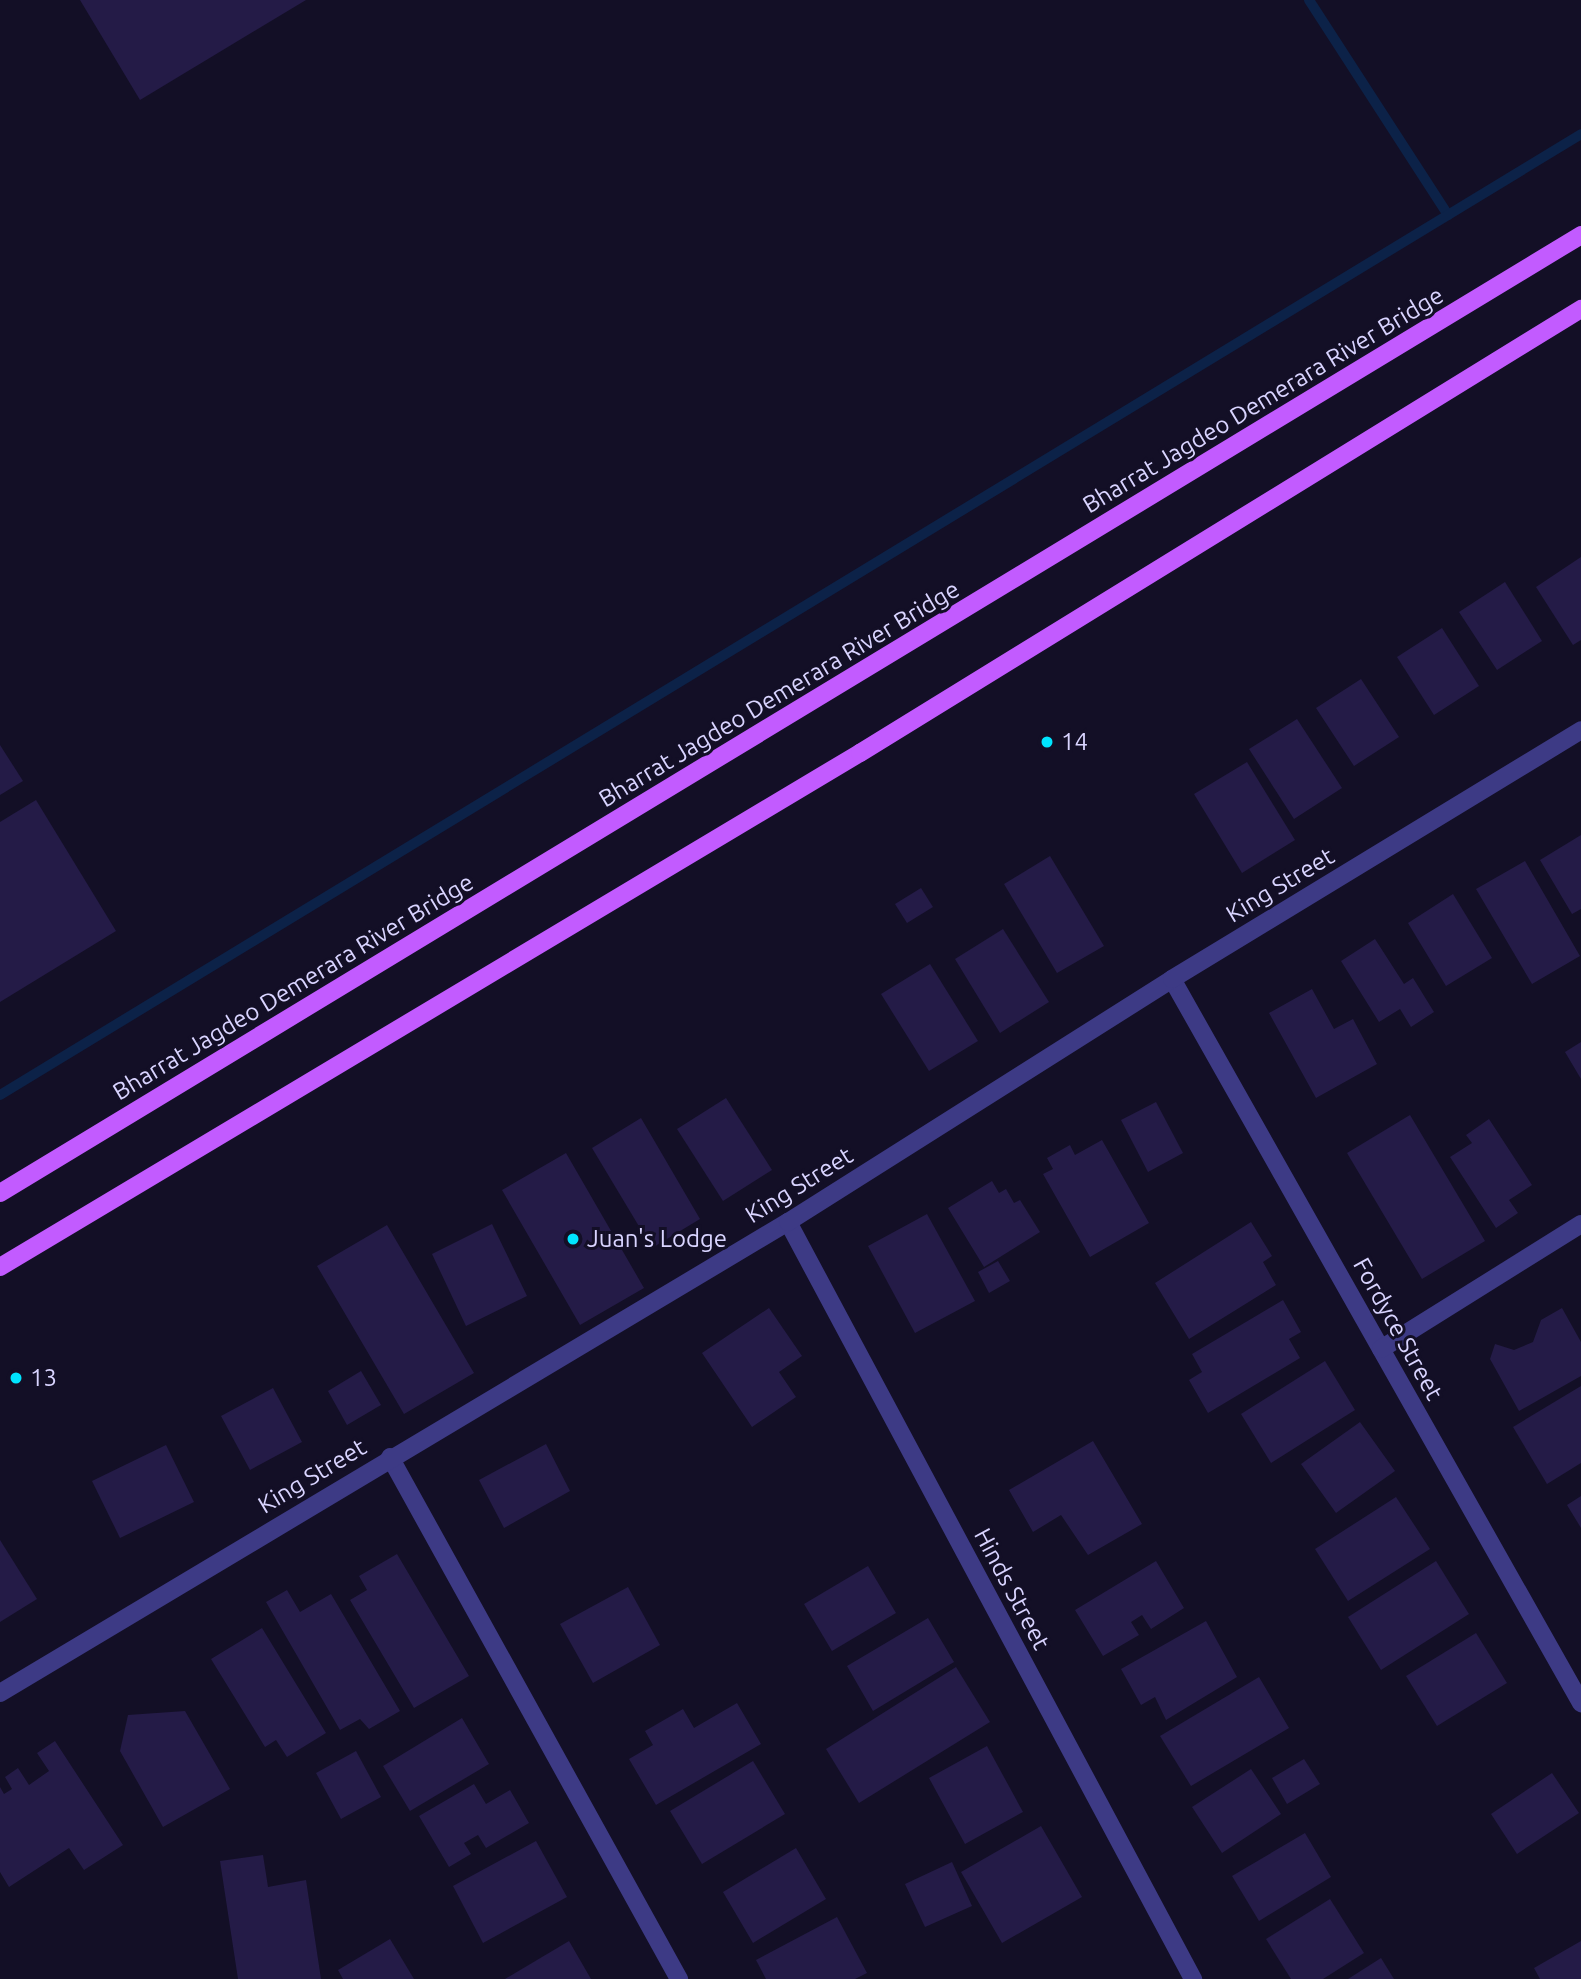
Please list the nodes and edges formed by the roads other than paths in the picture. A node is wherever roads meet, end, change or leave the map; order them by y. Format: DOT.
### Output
graph roads {
  1 [pos="1581,235"];
  2 [pos="1581,309"];
  3 [pos="1581,730"];
  4 [pos="1172,979"];
  5 [pos="0,1193"];
  6 [pos="788,1222"];
  7 [pos="1581,1224"];
  8 [pos="0,1267"];
  9 [pos="1381,1349"];
  10 [pos="390,1457"];
  11 [pos="0,1693"];
  12 [pos="1581,1703"];
  13 [pos="680,1979"];
  14 [pos="1193,1979"];
  1 -- 5 [label="main road, Bharrat Jagdeo Demerara River Bridge"];
  2 -- 8 [label="main road"];
  3 -- 4 [label="street, King Street"];
  4 -- 6 [label="street, King Street"];
  4 -- 9 [label="street, Fordyce Street"];
  6 -- 10 [label="street, King Street"];
  6 -- 14 [label="street, Hinds Street"];
  7 -- 9 [label="street"];
  9 -- 12 [label="street, Fordyce Street"];
  10 -- 11 [label="street, King Street"];
  10 -- 13 [label="street"];
}
